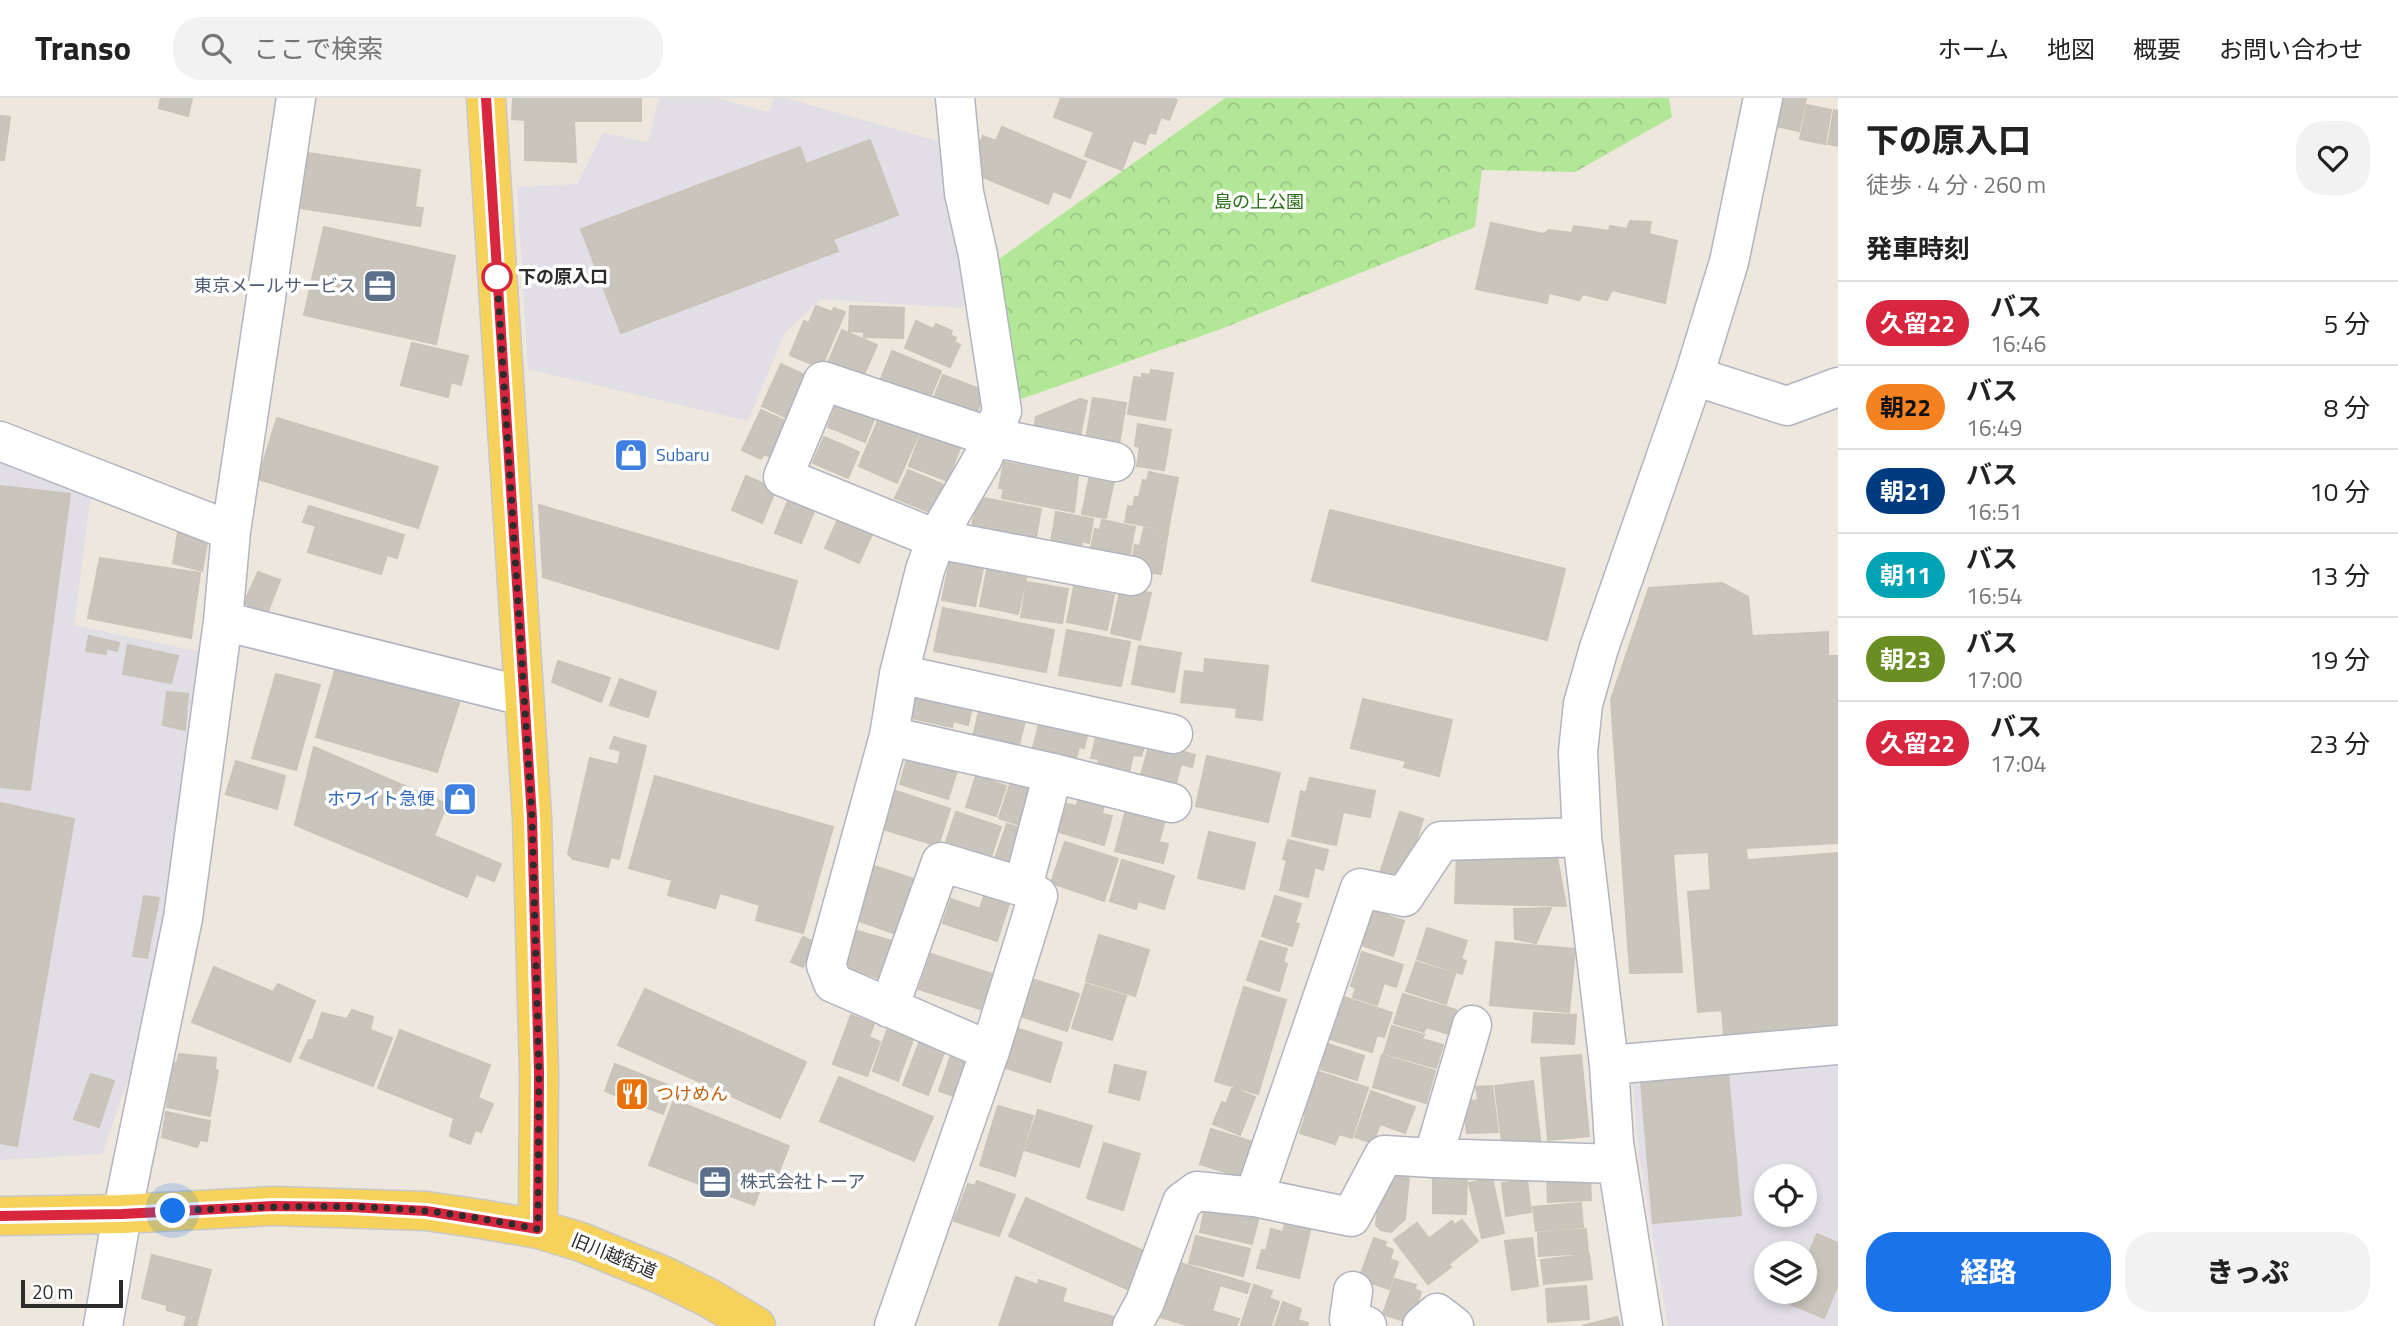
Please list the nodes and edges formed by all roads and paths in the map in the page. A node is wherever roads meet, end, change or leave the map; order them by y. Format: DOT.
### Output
graph roads {
  1 [pos="296,98"];
  2 [pos="486,98"];
  3 [pos="955,98"];
  4 [pos="1763,98"];
  5 [pos="1694,376"];
  6 [pos="1838,387"];
  7 [pos="991,437"];
  8 [pos="0,440"];
  9 [pos="1115,462"];
  10 [pos="231,531"];
  11 [pos="936,539"];
  12 [pos="1132,576"];
  13 [pos="223,621"];
  14 [pos="899,674"];
  15 [pos="523,696"];
  16 [pos="1173,734"];
  17 [pos="889,736"];
  18 [pos="1053,773"];
  19 [pos="1172,803"];
  20 [pos="1582,837"];
  21 [pos="1023,887"];
  22 [pos="889,1008"];
  23 [pos="1472,1025"];
  24 [pos="1838,1045"];
  25 [pos="990,1051"];
  26 [pos="1609,1065"];
  27 [pos="1433,1158"];
  28 [pos="1617,1164"];
  29 [pos="1254,1196"];
  30 [pos="122,1214"];
  31 [pos="0,1216"];
  32 [pos="538,1229"];
  33 [pos="1353,1291"];
  34 [pos="103,1326"];
  35 [pos="756,1326"];
  36 [pos="894,1326"];
  37 [pos="1132,1326"];
  38 [pos="1367,1326"];
  39 [pos="1422,1326"];
  40 [pos="1454,1326"];
  41 [pos="1643,1326"];
  1 -- 10 [label="street"];
  2 -- 15 [label="main road"];
  3 -- 7 [label="street"];
  4 -- 5 [label="street"];
  5 -- 6 [label="street"];
  5 -- 20 [label="street"];
  7 -- 9 [label="street"];
  7 -- 11 [label="street"];
  7 -- 11 [label="street"];
  8 -- 10 [label="street"];
  10 -- 13 [label="street"];
  11 -- 12 [label="street"];
  11 -- 14 [label="street"];
  13 -- 15 [label="street"];
  13 -- 30 [label="street"];
  14 -- 16 [label="street"];
  14 -- 17 [label="street"];
  15 -- 32 [label="main road"];
  17 -- 18 [label="street"];
  17 -- 22 [label="street"];
  18 -- 19 [label="street"];
  18 -- 21 [label="street"];
  20 -- 26 [label="street"];
  20 -- 29 [label="street"];
  21 -- 22 [label="street"];
  21 -- 25 [label="street"];
  22 -- 25 [label="street"];
  23 -- 27 [label="street"];
  24 -- 26 [label="street"];
  25 -- 36 [label="street"];
  26 -- 28 [label="street"];
  27 -- 28 [label="street"];
  27 -- 29 [label="street"];
  28 -- 41 [label="street"];
  29 -- 37 [label="street"];
  30 -- 31 [label="main road, 旧川越街道"];
  30 -- 32 [label="main road, 旧川越街道"];
  30 -- 34 [label="street"];
  32 -- 35 [label="main road, 旧川越街道"];
  33 -- 38 [label="street"];
  39 -- 40 [label="street"];
}
